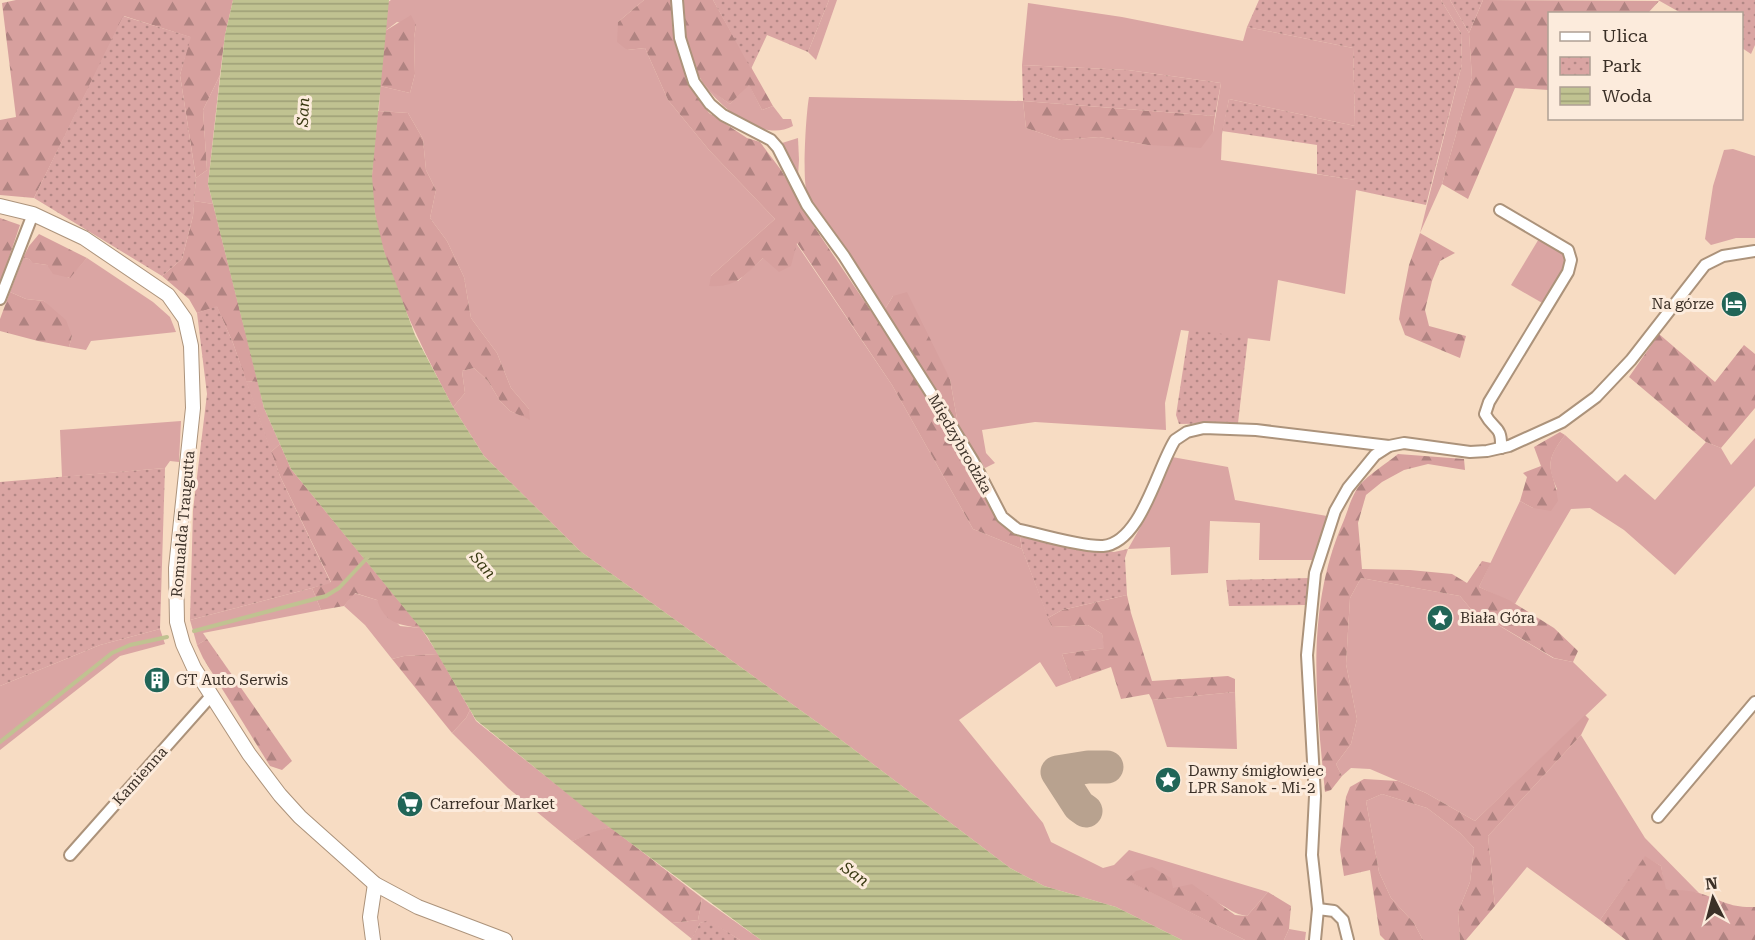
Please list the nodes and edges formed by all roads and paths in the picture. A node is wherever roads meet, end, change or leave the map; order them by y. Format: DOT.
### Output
graph roads {
  1 [pos="677,0"];
  2 [pos="0,206"];
  3 [pos="1500,210"];
  4 [pos="33,214"];
  5 [pos="1755,251"];
  6 [pos="0,299"];
  7 [pos="1389,447"];
  8 [pos="1501,448"];
  9 [pos="211,696"];
  10 [pos="1755,702"];
  11 [pos="1658,817"];
  12 [pos="70,855"];
  13 [pos="375,884"];
  14 [pos="1318,909"];
  15 [pos="373,940"];
  16 [pos="505,940"];
  17 [pos="1316,940"];
  18 [pos="1348,940"];
  1 -- 7 [label="street, Międzybrodzka"];
  2 -- 4 [label="street, Romualda Traugutta"];
  3 -- 8 [label="street"];
  4 -- 6 [label="street"];
  4 -- 9 [label="street, Romualda Traugutta"];
  5 -- 8 [label="street"];
  7 -- 8 [label="street"];
  7 -- 14 [label="street"];
  9 -- 12 [label="street, Kamienna"];
  9 -- 13 [label="street, Romualda Traugutta"];
  10 -- 11 [label="street"];
  13 -- 15 [label="street"];
  13 -- 16 [label="street, Romualda Traugutta"];
  14 -- 17 [label="street"];
  14 -- 18 [label="street"];
}
